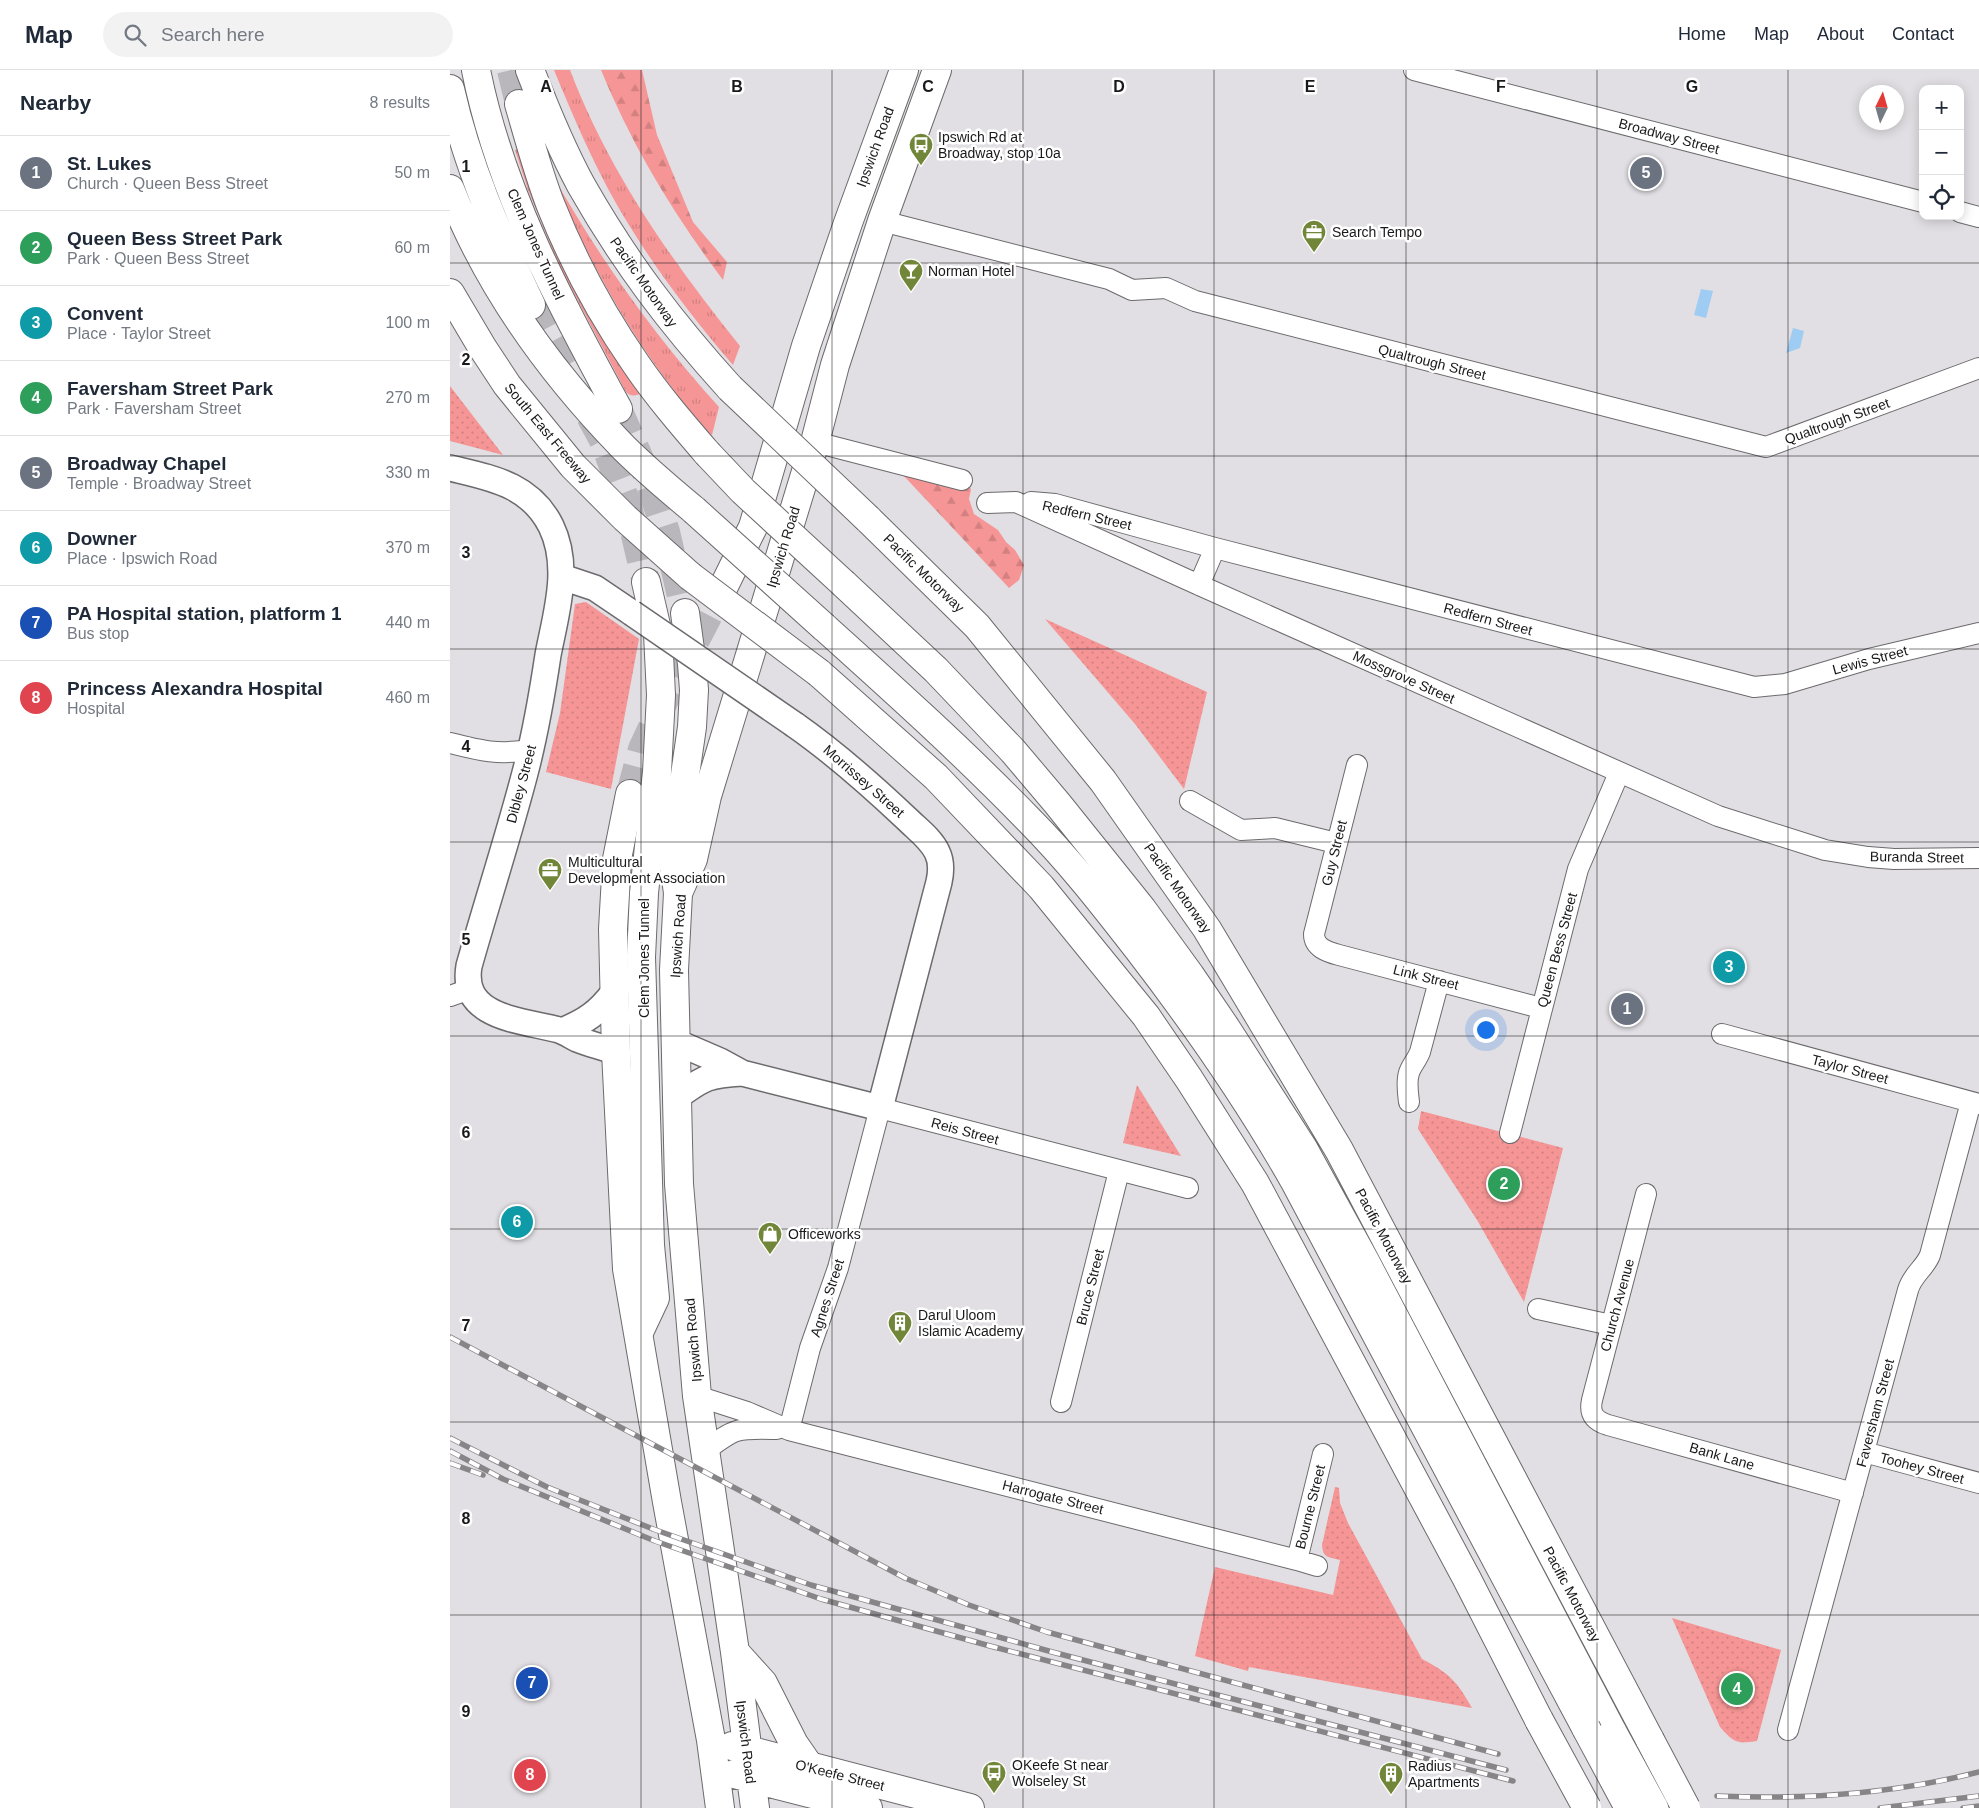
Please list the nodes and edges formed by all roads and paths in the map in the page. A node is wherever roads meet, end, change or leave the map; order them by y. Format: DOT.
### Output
graph roads {
  1 [pos="476,70"];
  2 [pos="530,70"];
  3 [pos="905,70"];
  4 [pos="1414,70"];
  5 [pos="935,77"];
  6 [pos="450,89"];
  7 [pos="519,104"];
  8 [pos="450,189"];
  9 [pos="1919,201"];
  10 [pos="1964,213"];
  11 [pos="1979,217"];
  12 [pos="882,221"];
  13 [pos="450,292"];
  14 [pos="531,305"];
  15 [pos="1979,368"];
  16 [pos="618,409"];
  17 [pos="815,442"];
  18 [pos="450,468"];
  19 [pos="962,480"];
  20 [pos="987,502"];
  21 [pos="1016,502"];
  22 [pos="1215,548"];
  23 [pos="562,576"];
  24 [pos="646,582"];
  25 [pos="1198,585"];
  26 [pos="721,592"];
  27 [pos="685,613"];
  28 [pos="1979,633"];
  29 [pos="1762,687"];
  30 [pos="450,743"];
  31 [pos="531,750"];
  32 [pos="1356,765"];
  33 [pos="1619,773"];
  34 [pos="630,794"];
  35 [pos="1190,801"];
  36 [pos="1336,843"];
  37 [pos="1825,850"];
  38 [pos="1979,858"];
  39 [pos="678,893"];
  40 [pos="1314,941"];
  41 [pos="1439,981"];
  42 [pos="614,992"];
  43 [pos="460,993"];
  44 [pos="1541,1008"];
  45 [pos="562,1031"];
  46 [pos="1722,1034"];
  47 [pos="676,1042"];
  48 [pos="616,1052"];
  49 [pos="742,1073"];
  50 [pos="677,1097"];
  51 [pos="1410,1102"];
  52 [pos="1975,1103"];
  53 [pos="880,1108"];
  54 [pos="1510,1133"];
  55 [pos="1119,1171"];
  56 [pos="1188,1188"];
  57 [pos="1646,1194"];
  58 [pos="1538,1309"];
  59 [pos="1612,1325"];
  60 [pos="639,1332"];
  61 [pos="698,1396"];
  62 [pos="1061,1402"];
  63 [pos="1592,1415"];
  64 [pos="789,1430"];
  65 [pos="705,1451"];
  66 [pos="1864,1452"];
  67 [pos="1322,1454"];
  68 [pos="1979,1483"];
  69 [pos="1853,1493"];
  70 [pos="1297,1560"];
  71 [pos="1317,1566"];
  72 [pos="735,1652"];
  73 [pos="1788,1730"];
  74 [pos="711,1740"];
  75 [pos="749,1764"];
  76 [pos="810,1767"];
  77 [pos="715,1769"];
  78 [pos="814,1803"];
  79 [pos="720,1808"];
  80 [pos="755,1808"];
  81 [pos="868,1808"];
  82 [pos="970,1808"];
  83 [pos="1587,1808"];
  84 [pos="1629,1808"];
  85 [pos="1654,1808"];
  86 [pos="1686,1808"];
  1 -- 16 [label="highway, Clem Jones Tunnel"];
  2 -- 86 [label="highway, Pacific Motorway, bridge"];
  3 -- 5 [label="street"];
  3 -- 26 [label="highway, Ipswich Road"];
  4 -- 9 [label="street, Broadway Street"];
  5 -- 12 [label="highway, Ipswich Road"];
  6 -- 14 [label="highway"];
  7 -- 85 [label="highway, bridge"];
  8 -- 84 [label="highway, bridge"];
  10 -- 11 [label="street"];
  12 -- 15 [label="street, Qualtrough Street"];
  12 -- 17 [label="highway, Ipswich Road"];
  13 -- 83 [label="highway, South East Freeway, bridge"];
  17 -- 19 [label="street"];
  17 -- 39 [label="highway, Ipswich Road"];
  18 -- 23 [label="street, Dibley Street"];
  20 -- 21 [label="street, Mossgrove Street"];
  21 -- 22 [label="street, Redfern Street"];
  21 -- 25 [label="street, Mossgrove Street"];
  22 -- 25 [label="street"];
  22 -- 29 [label="street, Redfern Street"];
  23 -- 31 [label="street, Dibley Street"];
  23 -- 53 [label="street, Morrissey Street, bridge"];
  24 -- 60 [label="highway, Clem Jones Tunnel"];
  25 -- 33 [label="street, Mossgrove Street"];
  27 -- 39 [label="highway"];
  28 -- 29 [label="street, Lewis Street"];
  30 -- 31 [label="street"];
  31 -- 43 [label="street, Dibley Street"];
  32 -- 36 [label="street, Guy Street"];
  33 -- 37 [label="street, Mossgrove Street"];
  33 -- 44 [label="street, Queen Bess Street"];
  34 -- 42 [label="highway"];
  35 -- 36 [label="street"];
  36 -- 40 [label="street, Guy Street"];
  37 -- 38 [label="street, Buranda Street"];
  39 -- 47 [label="highway, Ipswich Road"];
  40 -- 41 [label="street, Link Street"];
  41 -- 44 [label="street, Link Street"];
  41 -- 51 [label="street"];
  42 -- 45 [label="street"];
  42 -- 48 [label="highway"];
  43 -- 45 [label="street"];
  44 -- 54 [label="street, Queen Bess Street"];
  45 -- 48 [label="street"];
  46 -- 52 [label="street, Taylor Street"];
  47 -- 49 [label="street, Reis Street"];
  47 -- 50 [label="highway, Ipswich Road"];
  48 -- 60 [label="highway"];
  49 -- 50 [label="street, Reis Street"];
  49 -- 53 [label="street, Reis Street"];
  50 -- 61 [label="highway, Ipswich Road"];
  52 -- 66 [label="street, Faversham Street"];
  53 -- 55 [label="street, Reis Street"];
  53 -- 64 [label="street, Agnes Street"];
  55 -- 56 [label="street, Reis Street"];
  55 -- 62 [label="street, Bruce Street"];
  57 -- 59 [label="street, Church Avenue"];
  58 -- 59 [label="street"];
  59 -- 63 [label="street, Church Avenue"];
  60 -- 74 [label="highway"];
  61 -- 64 [label="street, Harrogate Street"];
  61 -- 65 [label="highway, Ipswich Road"];
  63 -- 69 [label="street, Bank Lane"];
  64 -- 65 [label="street, Harrogate Street"];
  64 -- 70 [label="street, Harrogate Street"];
  65 -- 72 [label="highway, Ipswich Road"];
  66 -- 68 [label="street, Toohey Street"];
  66 -- 69 [label="street, Faversham Street"];
  67 -- 70 [label="street, Bourne Street"];
  69 -- 73 [label="street, Faversham Street"];
  70 -- 71 [label="street, Harrogate Street"];
  72 -- 75 [label="highway, Ipswich Road"];
  72 -- 76 [label="highway"];
  74 -- 75 [label="highway, O'Keefe Street"];
  74 -- 77 [label="highway"];
  75 -- 76 [label="highway, O'Keefe Street"];
  75 -- 77 [label="highway, O'Keefe Street"];
  75 -- 78 [label="highway, O'Keefe Street"];
  75 -- 80 [label="highway, Ipswich Road"];
  76 -- 82 [label="highway, O'Keefe Street"];
  77 -- 79 [label="highway"];
  78 -- 81 [label="highway, O'Keefe Street"];
}
